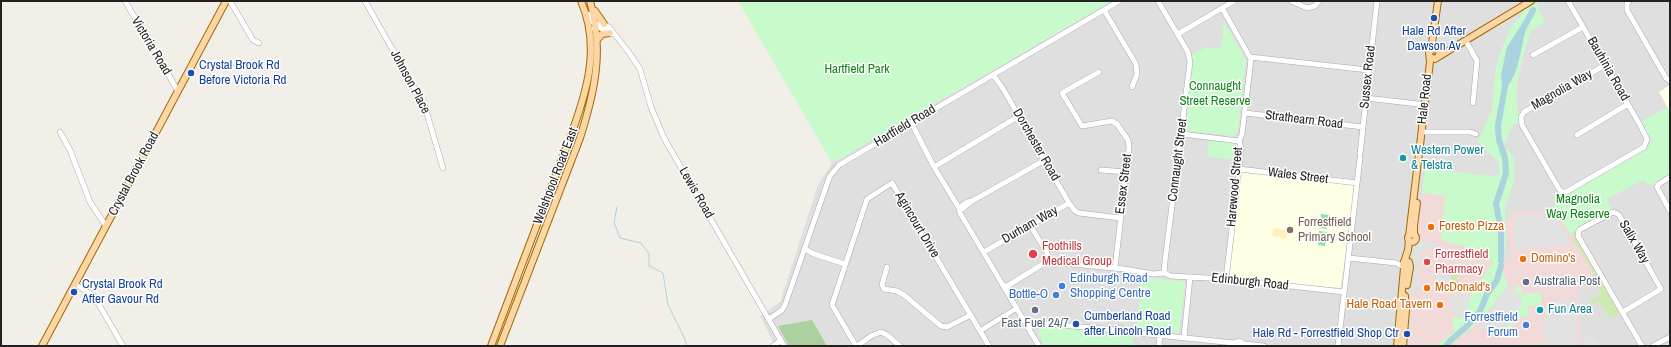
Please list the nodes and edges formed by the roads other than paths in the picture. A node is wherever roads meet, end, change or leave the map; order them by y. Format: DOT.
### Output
graph roads {
  1 [pos="124,1"];
  2 [pos="226,1"];
  3 [pos="230,1"];
  4 [pos="365,1"];
  5 [pos="1119,1"];
  6 [pos="1158,1"];
  7 [pos="1234,1"];
  8 [pos="1291,1"];
  9 [pos="1319,1"];
  10 [pos="1377,1"];
  11 [pos="1438,1"];
  12 [pos="1531,1"];
  13 [pos="1568,1"];
  14 [pos="1626,2"];
  15 [pos="582,4"];
  16 [pos="591,4"];
  17 [pos="1222,8"];
  18 [pos="1104,10"];
  19 [pos="604,24"];
  20 [pos="596,25"];
  21 [pos="1583,26"];
  22 [pos="610,33"];
  23 [pos="1178,34"];
  24 [pos="617,38"];
  25 [pos="597,41"];
  26 [pos="1466,41"];
  27 [pos="258,43"];
  28 [pos="591,46"];
  29 [pos="1435,49"];
  30 [pos="1448,52"];
  31 [pos="1533,55"];
  32 [pos="1250,57"];
  33 [pos="1434,58"];
  34 [pos="1605,65"];
  35 [pos="1368,70"];
  36 [pos="1099,72"];
  37 [pos="995,74"];
  38 [pos="1670,81"];
  39 [pos="1132,87"];
  40 [pos="178,91"];
  41 [pos="1366,98"];
  42 [pos="1473,103"];
  43 [pos="1628,104"];
  44 [pos="1425,105"];
  45 [pos="1245,113"];
  46 [pos="1019,116"];
  47 [pos="909,123"];
  48 [pos="1363,127"];
  49 [pos="60,132"];
  50 [pos="1423,132"];
  51 [pos="1182,134"];
  52 [pos="1476,134"];
  53 [pos="1577,135"];
  54 [pos="1647,137"];
  55 [pos="1239,140"];
  56 [pos="1044,160"];
  57 [pos="934,167"];
  58 [pos="443,168"];
  59 [pos="1239,169"];
  60 [pos="1101,170"];
  61 [pos="1126,172"];
  62 [pos="1670,177"];
  63 [pos="1357,183"];
  64 [pos="1069,203"];
  65 [pos="960,207"];
  66 [pos="1670,212"];
  67 [pos="1120,218"];
  68 [pos="1030,225"];
  69 [pos="106,226"];
  70 [pos="804,251"];
  71 [pos="984,252"];
  72 [pos="526,254"];
  73 [pos="534,257"];
  74 [pos="1349,258"];
  75 [pos="1050,262"];
  76 [pos="846,264"];
  77 [pos="1404,264"];
  78 [pos="887,267"];
  79 [pos="1115,268"];
  80 [pos="1165,271"];
  81 [pos="1190,276"];
  82 [pos="1226,279"];
  83 [pos="76,284"];
  84 [pos="1006,285"];
  85 [pos="1342,292"];
  86 [pos="1017,308"];
  87 [pos="1622,312"];
  88 [pos="971,315"];
  89 [pos="769,319"];
  90 [pos="1033,328"];
  91 [pos="980,331"];
  92 [pos="1160,335"];
  93 [pos="1184,337"];
  94 [pos="1670,338"];
  95 [pos="781,340"];
  96 [pos="1211,343"];
  97 [pos="1239,345"];
  98 [pos="42,346"];
  99 [pos="123,346"];
  100 [pos="491,346"];
  101 [pos="500,346"];
  102 [pos="773,346"];
  103 [pos="784,346"];
  104 [pos="857,346"];
  105 [pos="900,346"];
  106 [pos="989,346"];
  107 [pos="1039,346"];
  108 [pos="1159,346"];
  109 [pos="1264,346"];
  110 [pos="1338,346"];
  111 [pos="1397,346"];
  112 [pos="1403,346"];
  113 [pos="1642,346"];
  114 [pos="1653,346"];
  115 [pos="1658,346"];
  1 -- 40 [label="street, Victoria Road"];
  2 -- 40 [label="main road, Crystal Brook Road"];
  3 -- 27 [label="street"];
  4 -- 58 [label="street, Johnson Place"];
  5 -- 18 [label="street, Hartfield Road"];
  6 -- 23 [label="street, Connaught Street"];
  7 -- 17 [label="street"];
  8 -- 9 [label="street"];
  10 -- 35 [label="street, Sussex Road"];
  11 -- 29 [label="main road"];
  12 -- 26 [label="main road"];
  13 -- 21 [label="street, Bauhinia Road"];
  14 -- 38 [label="street"];
  15 -- 20 [label="street, Lewis Road"];
  15 -- 28 [label="main road, Welshpool Road East"];
  16 -- 19 [label="main road"];
  16 -- 20 [label="main road, Welshpool Road East"];
  17 -- 23 [label="street"];
  17 -- 32 [label="street"];
  18 -- 37 [label="street, Hartfield Road"];
  18 -- 39 [label="street"];
  19 -- 20 [label="street"];
  19 -- 24 [label="street, Lewis Road"];
  20 -- 22 [label="street, Lewis Road"];
  20 -- 25 [label="main road, Welshpool Road East"];
  20 -- 28 [label="street"];
  21 -- 31 [label="street"];
  21 -- 34 [label="street, Bauhinia Road"];
  22 -- 24 [label="street, Lewis Road"];
  22 -- 25 [label="main road"];
  23 -- 51 [label="street, Connaught Street"];
  24 -- 89 [label="street, Lewis Road"];
  25 -- 73 [label="main road, Welshpool Road East"];
  26 -- 30 [label="main road"];
  26 -- 42 [label="street"];
  28 -- 72 [label="main road, Welshpool Road East"];
  29 -- 30 [label="main road"];
  29 -- 33 [label="main road"];
  29 -- 33 [label="main road"];
  30 -- 33 [label="main road"];
  32 -- 35 [label="street"];
  32 -- 45 [label="street, Harewood Street"];
  33 -- 44 [label="main road, Hale Road"];
  34 -- 43 [label="street, Bauhinia Road"];
  34 -- 54 [label="street, Magnolia Way"];
  35 -- 41 [label="street, Sussex Road"];
  36 -- 61 [label="street, Essex Street"];
  37 -- 46 [label="street, Dorchester Road"];
  37 -- 47 [label="street, Hartfield Road"];
  40 -- 69 [label="main road, Crystal Brook Road"];
  41 -- 44 [label="street"];
  41 -- 48 [label="street, Sussex Road"];
  43 -- 53 [label="street"];
  43 -- 54 [label="street, Bauhinia Road"];
  44 -- 50 [label="main road, Hale Road"];
  45 -- 48 [label="street, Strathearn Road"];
  45 -- 55 [label="street, Harewood Street"];
  46 -- 56 [label="street, Dorchester Road"];
  46 -- 57 [label="street"];
  47 -- 57 [label="street"];
  47 -- 70 [label="street, Hartfield Road"];
  48 -- 63 [label="street, Sussex Road"];
  49 -- 69 [label="street"];
  50 -- 52 [label="street"];
  50 -- 77 [label="main road, Hale Road"];
  51 -- 55 [label="street"];
  51 -- 80 [label="street, Connaught Street"];
  55 -- 59 [label="street, Harewood Street"];
  56 -- 64 [label="street, Dorchester Road"];
  56 -- 65 [label="street"];
  57 -- 65 [label="street"];
  59 -- 63 [label="street, Wales Street"];
  59 -- 82 [label="street, Harewood Street"];
  60 -- 61 [label="street"];
  61 -- 67 [label="street, Essex Street"];
  62 -- 66 [label="street"];
  63 -- 74 [label="street, Sussex Road"];
  64 -- 67 [label="street, Durham Way"];
  64 -- 68 [label="street, Durham Way"];
  65 -- 71 [label="street"];
  67 -- 79 [label="street, Essex Street"];
  68 -- 71 [label="street, Durham Way"];
  68 -- 75 [label="street"];
  69 -- 83 [label="main road, Crystal Brook Road"];
  70 -- 76 [label="street"];
  70 -- 89 [label="street, Hartfield Road"];
  71 -- 84 [label="street"];
  72 -- 73 [label="main road"];
  72 -- 100 [label="main road, Welshpool Road East"];
  73 -- 101 [label="main road, Welshpool Road East"];
  74 -- 77 [label="street"];
  74 -- 85 [label="street, Sussex Road"];
  75 -- 79 [label="street, Edinburgh Road"];
  75 -- 84 [label="street, Edinburgh Road"];
  76 -- 88 [label="street, Agincourt Drive"];
  76 -- 104 [label="street, Agincourt Drive"];
  77 -- 111 [label="main road, Hale Road"];
  77 -- 112 [label="main road, Hale Road"];
  78 -- 88 [label="street"];
  79 -- 80 [label="street, Edinburgh Road"];
  80 -- 81 [label="street, Edinburgh Road"];
  81 -- 82 [label="street, Edinburgh Road"];
  81 -- 93 [label="street"];
  82 -- 85 [label="street, Edinburgh Road"];
  83 -- 98 [label="main road, Crystal Brook Road"];
  83 -- 99 [label="street"];
  84 -- 86 [label="street"];
  85 -- 110 [label="street, Sussex Road"];
  86 -- 90 [label="street"];
  86 -- 91 [label="street"];
  87 -- 87 [label="street, Salix Way"];
  87 -- 113 [label="street, Salix Way"];
  88 -- 91 [label="street, Agincourt Drive"];
  89 -- 95 [label="street, Lewis Road"];
  90 -- 92 [label="street"];
  90 -- 107 [label="street"];
  91 -- 106 [label="street, Agincourt Drive"];
  92 -- 93 [label="street"];
  92 -- 108 [label="street"];
  93 -- 96 [label="street"];
  94 -- 114 [label="street"];
  94 -- 115 [label="street"];
  95 -- 102 [label="street"];
  95 -- 103 [label="street, Lewis Road"];
  96 -- 97 [label="street"];
  97 -- 109 [label="street"];
  104 -- 105 [label="street"];
}
